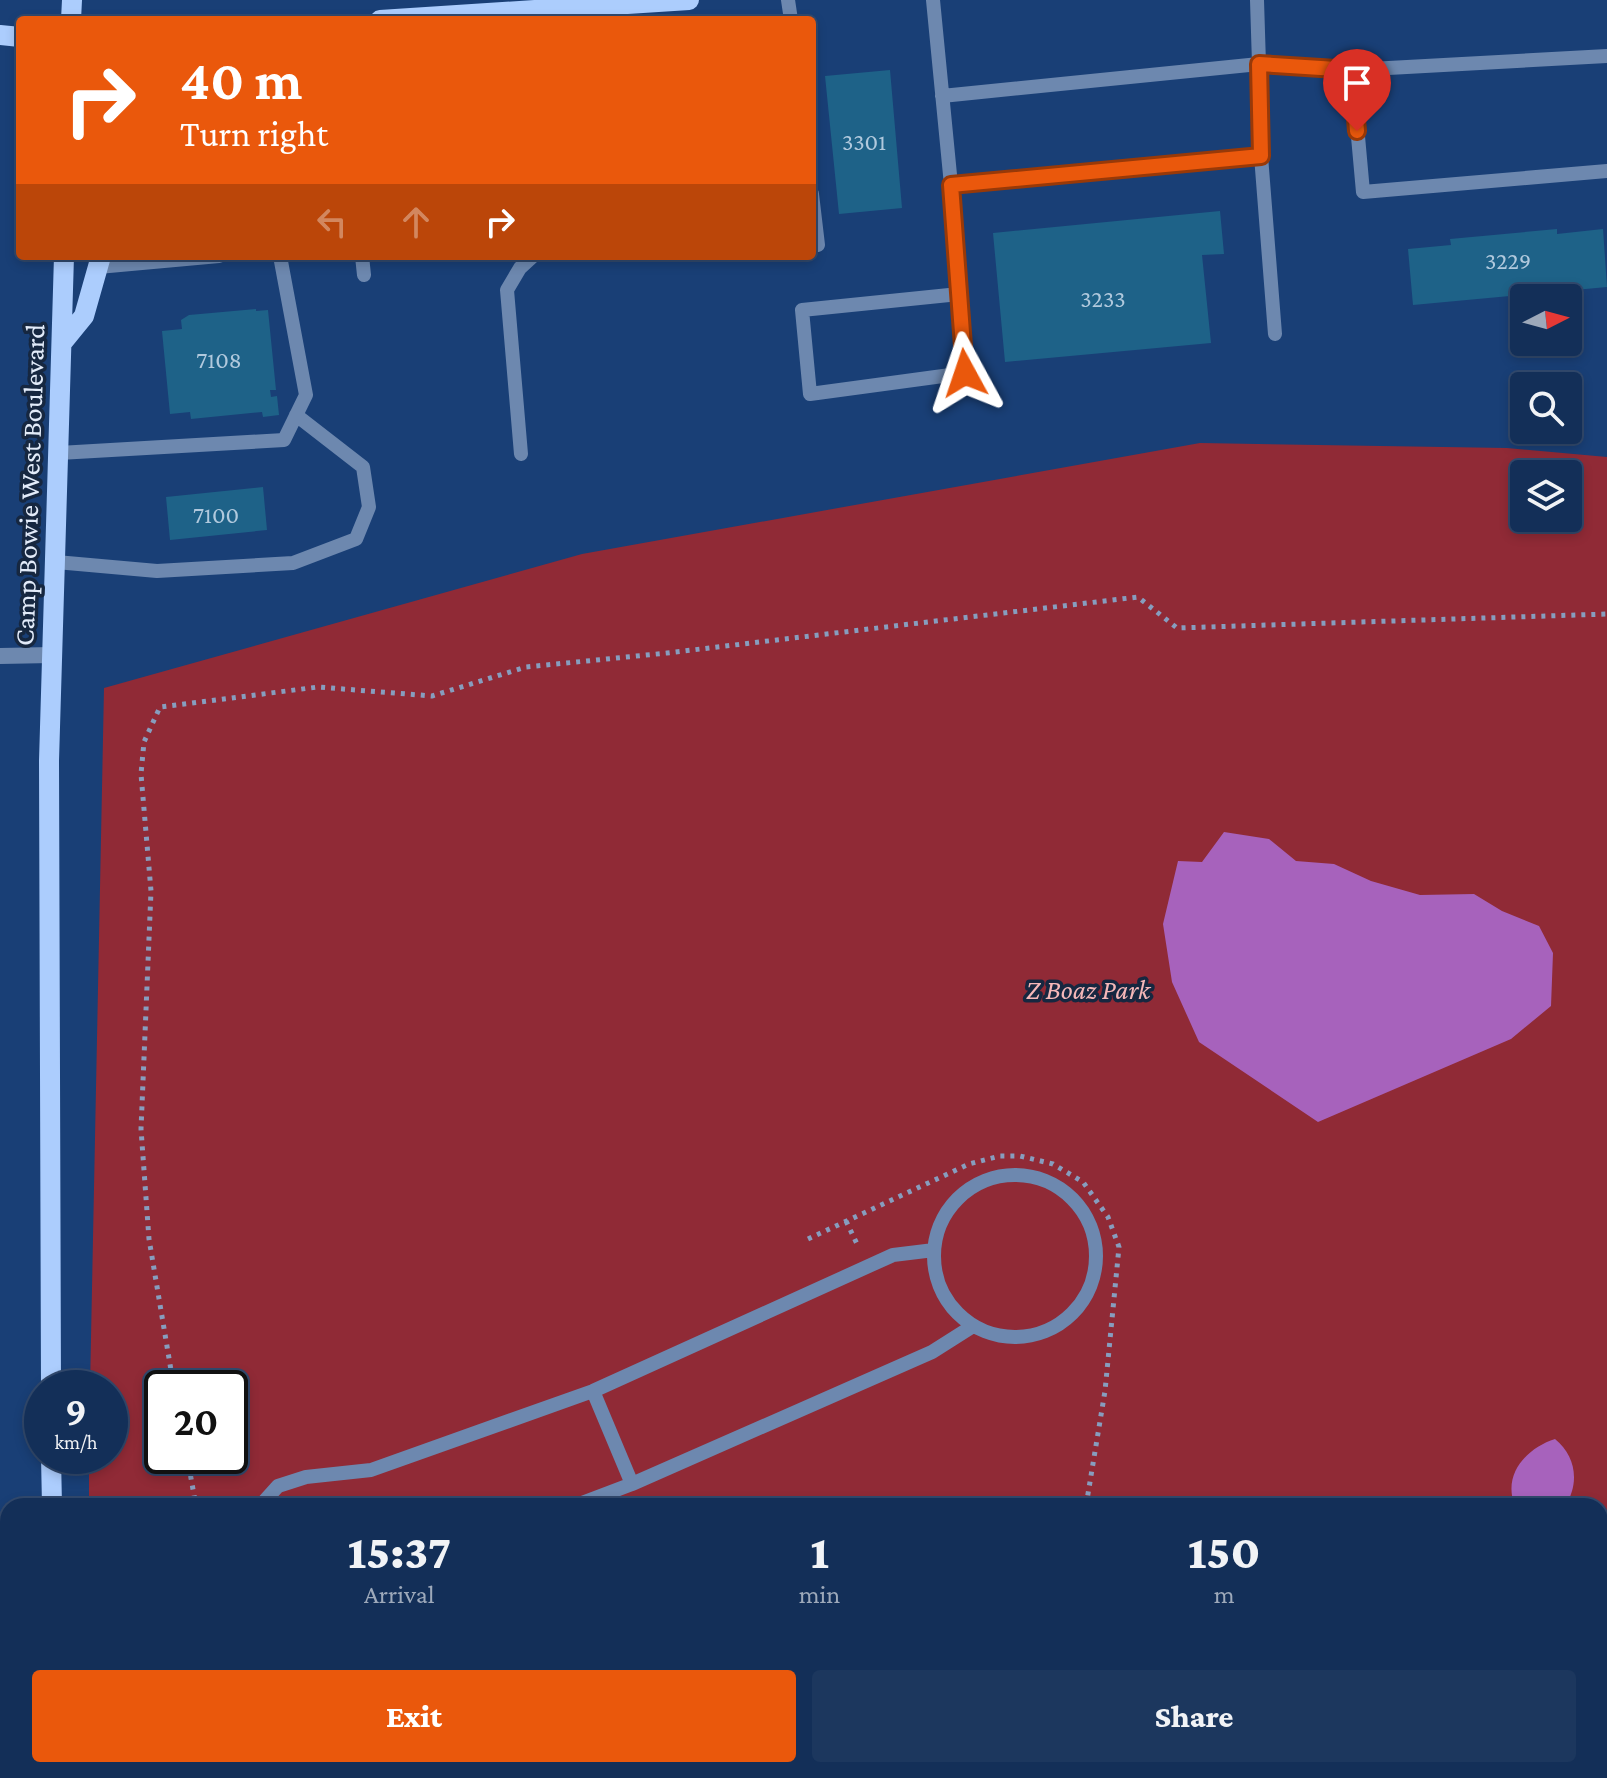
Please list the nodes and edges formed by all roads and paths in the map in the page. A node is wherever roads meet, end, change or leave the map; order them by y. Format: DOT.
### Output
graph roads {
  1 [pos="689,0"];
  2 [pos="933,0"];
  3 [pos="1257,0"];
  4 [pos="523,15"];
  5 [pos="490,16"];
  6 [pos="1607,56"];
  7 [pos="1259,64"];
  8 [pos="1352,70"];
  9 [pos="942,96"];
  10 [pos="1261,156"];
  11 [pos="1607,171"];
  12 [pos="951,185"];
  13 [pos="816,228"];
  14 [pos="818,245"];
  15 [pos="64,260"];
  16 [pos="128,260"];
  17 [pos="281,260"];
  18 [pos="362,260"];
  19 [pos="529,260"];
  20 [pos="99,261"];
  21 [pos="364,275"];
  22 [pos="959,294"];
  23 [pos="1275,334"];
  24 [pos="62,343"];
  25 [pos="296,415"];
  26 [pos="59,453"];
  27 [pos="521,454"];
  28 [pos="56,562"];
  29 [pos="1607,614"];
  30 [pos="52,655"];
  31 [pos="0,656"];
  32 [pos="808,1239"];
  33 [pos="934,1250"];
  34 [pos="973,1326"];
  35 [pos="51,1370"];
  36 [pos="171,1370"];
  37 [pos="593,1391"];
  38 [pos="51,1474"];
  39 [pos="190,1474"];
  40 [pos="632,1484"];
  41 [pos="52,1498"];
  42 [pos="195,1498"];
  43 [pos="267,1498"];
  44 [pos="595,1498"];
  45 [pos="1087,1498"];
  1 -- 4 [label="main road"];
  2 -- 9 [label="lane"];
  3 -- 7 [label="lane"];
  4 -- 5 [label="main road"];
  6 -- 8 [label="lane"];
  7 -- 8 [label="lane"];
  7 -- 9 [label="lane"];
  7 -- 10 [label="lane"];
  8 -- 11 [label="lane"];
  9 -- 12 [label="lane"];
  10 -- 12 [label="lane"];
  10 -- 23 [label="lane"];
  12 -- 22 [label="lane"];
  13 -- 14 [label="lane"];
  15 -- 24 [label="main road, Camp Bowie West Boulevard"];
  16 -- 20 [label="lane"];
  17 -- 25 [label="lane"];
  18 -- 21 [label="lane"];
  19 -- 27 [label="lane"];
  20 -- 24 [label="main road"];
  22 -- 22 [label="lane"];
  24 -- 26 [label="main road, Camp Bowie West Boulevard"];
  25 -- 26 [label="lane"];
  25 -- 28 [label="lane"];
  26 -- 28 [label="main road, Camp Bowie West Boulevard"];
  28 -- 30 [label="main road, Camp Bowie West Boulevard"];
  29 -- 36 [label="path"];
  30 -- 31 [label="street"];
  30 -- 35 [label="main road, Camp Bowie West Boulevard"];
  32 -- 45 [label="path"];
  33 -- 34 [label="lane"];
  33 -- 34 [label="lane"];
  33 -- 37 [label="lane"];
  34 -- 40 [label="lane"];
  37 -- 40 [label="lane"];
  37 -- 43 [label="lane"];
  38 -- 41 [label="main road"];
  39 -- 42 [label="path"];
  40 -- 44 [label="lane"];
}
